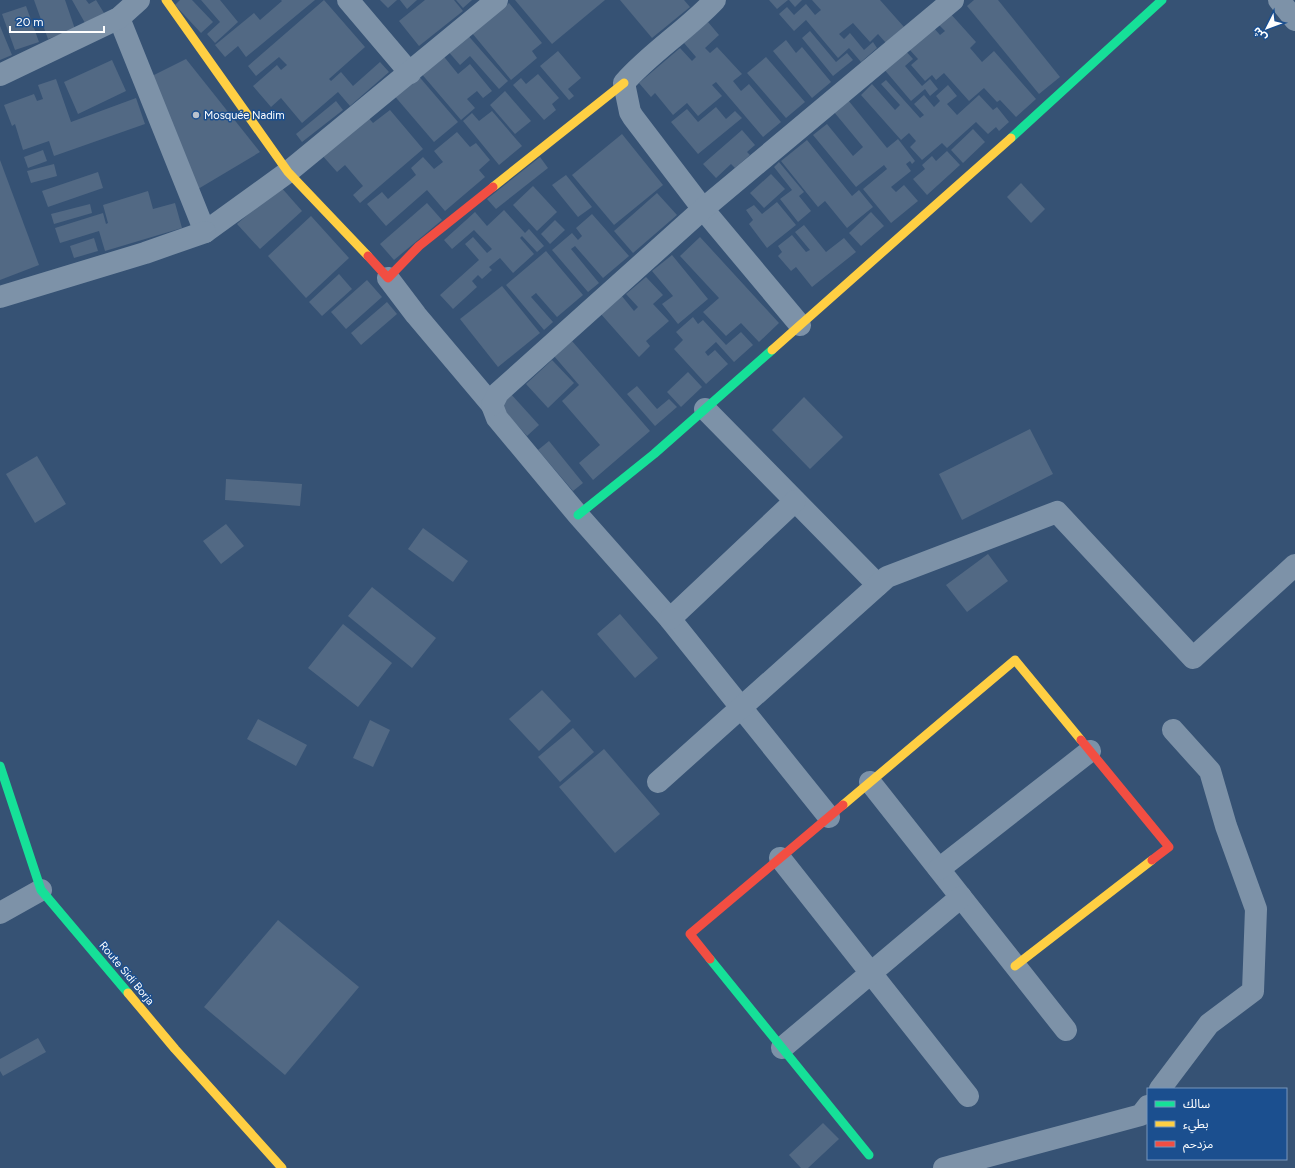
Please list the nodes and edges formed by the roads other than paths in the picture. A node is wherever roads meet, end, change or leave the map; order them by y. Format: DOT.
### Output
graph roads {
  1 [pos="139,0"];
  2 [pos="166,0"];
  3 [pos="348,0"];
  4 [pos="497,0"];
  5 [pos="715,0"];
  6 [pos="954,0"];
  7 [pos="1162,0"];
  8 [pos="1279,0"];
  9 [pos="119,18"];
  10 [pos="1295,20"];
  11 [pos="410,73"];
  12 [pos="0,74"];
  13 [pos="624,83"];
  14 [pos="288,172"];
  15 [pos="703,209"];
  16 [pos="205,232"];
  17 [pos="388,278"];
  18 [pos="0,298"];
  19 [pos="800,325"];
  20 [pos="492,405"];
  21 [pos="705,409"];
  22 [pos="795,501"];
  23 [pos="578,515"];
  24 [pos="1295,565"];
  25 [pos="878,585"];
  26 [pos="670,619"];
  27 [pos="741,708"];
  28 [pos="1173,730"];
  29 [pos="1090,751"];
  30 [pos="0,766"];
  31 [pos="658,782"];
  32 [pos="870,782"];
  33 [pos="829,817"];
  34 [pos="780,858"];
  35 [pos="939,869"];
  36 [pos="41,890"];
  37 [pos="961,897"];
  38 [pos="0,913"];
  39 [pos="1015,966"];
  40 [pos="871,973"];
  41 [pos="1066,1030"];
  42 [pos="782,1048"];
  43 [pos="1161,1088"];
  44 [pos="968,1096"];
  45 [pos="1147,1107"];
  46 [pos="868,1155"];
  47 [pos="282,1168"];
  48 [pos="944,1168"];
  1 -- 9 [label="street"];
  2 -- 14 [label="street"];
  3 -- 11 [label="street"];
  4 -- 11 [label="street"];
  5 -- 13 [label="street"];
  6 -- 15 [label="street"];
  7 -- 19 [label="street"];
  8 -- 10 [label="street"];
  9 -- 12 [label="street"];
  9 -- 16 [label="street"];
  11 -- 14 [label="street"];
  13 -- 15 [label="street"];
  13 -- 17 [label="street"];
  14 -- 16 [label="street"];
  14 -- 17 [label="street"];
  15 -- 19 [label="street"];
  15 -- 20 [label="street"];
  16 -- 18 [label="street"];
  17 -- 20 [label="street"];
  19 -- 21 [label="street"];
  20 -- 23 [label="street"];
  21 -- 22 [label="street"];
  21 -- 23 [label="street"];
  22 -- 25 [label="street"];
  22 -- 26 [label="street"];
  23 -- 26 [label="street"];
  24 -- 25 [label="street"];
  25 -- 27 [label="street"];
  26 -- 27 [label="street"];
  27 -- 31 [label="street"];
  27 -- 33 [label="street"];
  28 -- 43 [label="street"];
  29 -- 32 [label="street"];
  29 -- 35 [label="street"];
  29 -- 39 [label="street"];
  30 -- 36 [label="street, Route Sidi Borja"];
  32 -- 33 [label="street"];
  32 -- 35 [label="street"];
  33 -- 34 [label="street"];
  34 -- 40 [label="street"];
  34 -- 42 [label="street"];
  35 -- 37 [label="street"];
  36 -- 38 [label="street"];
  36 -- 47 [label="street, Route Sidi Borja"];
  37 -- 39 [label="street"];
  37 -- 40 [label="street"];
  39 -- 41 [label="street"];
  40 -- 42 [label="street"];
  40 -- 44 [label="street"];
  42 -- 46 [label="street"];
  45 -- 48 [label="street"];
}
